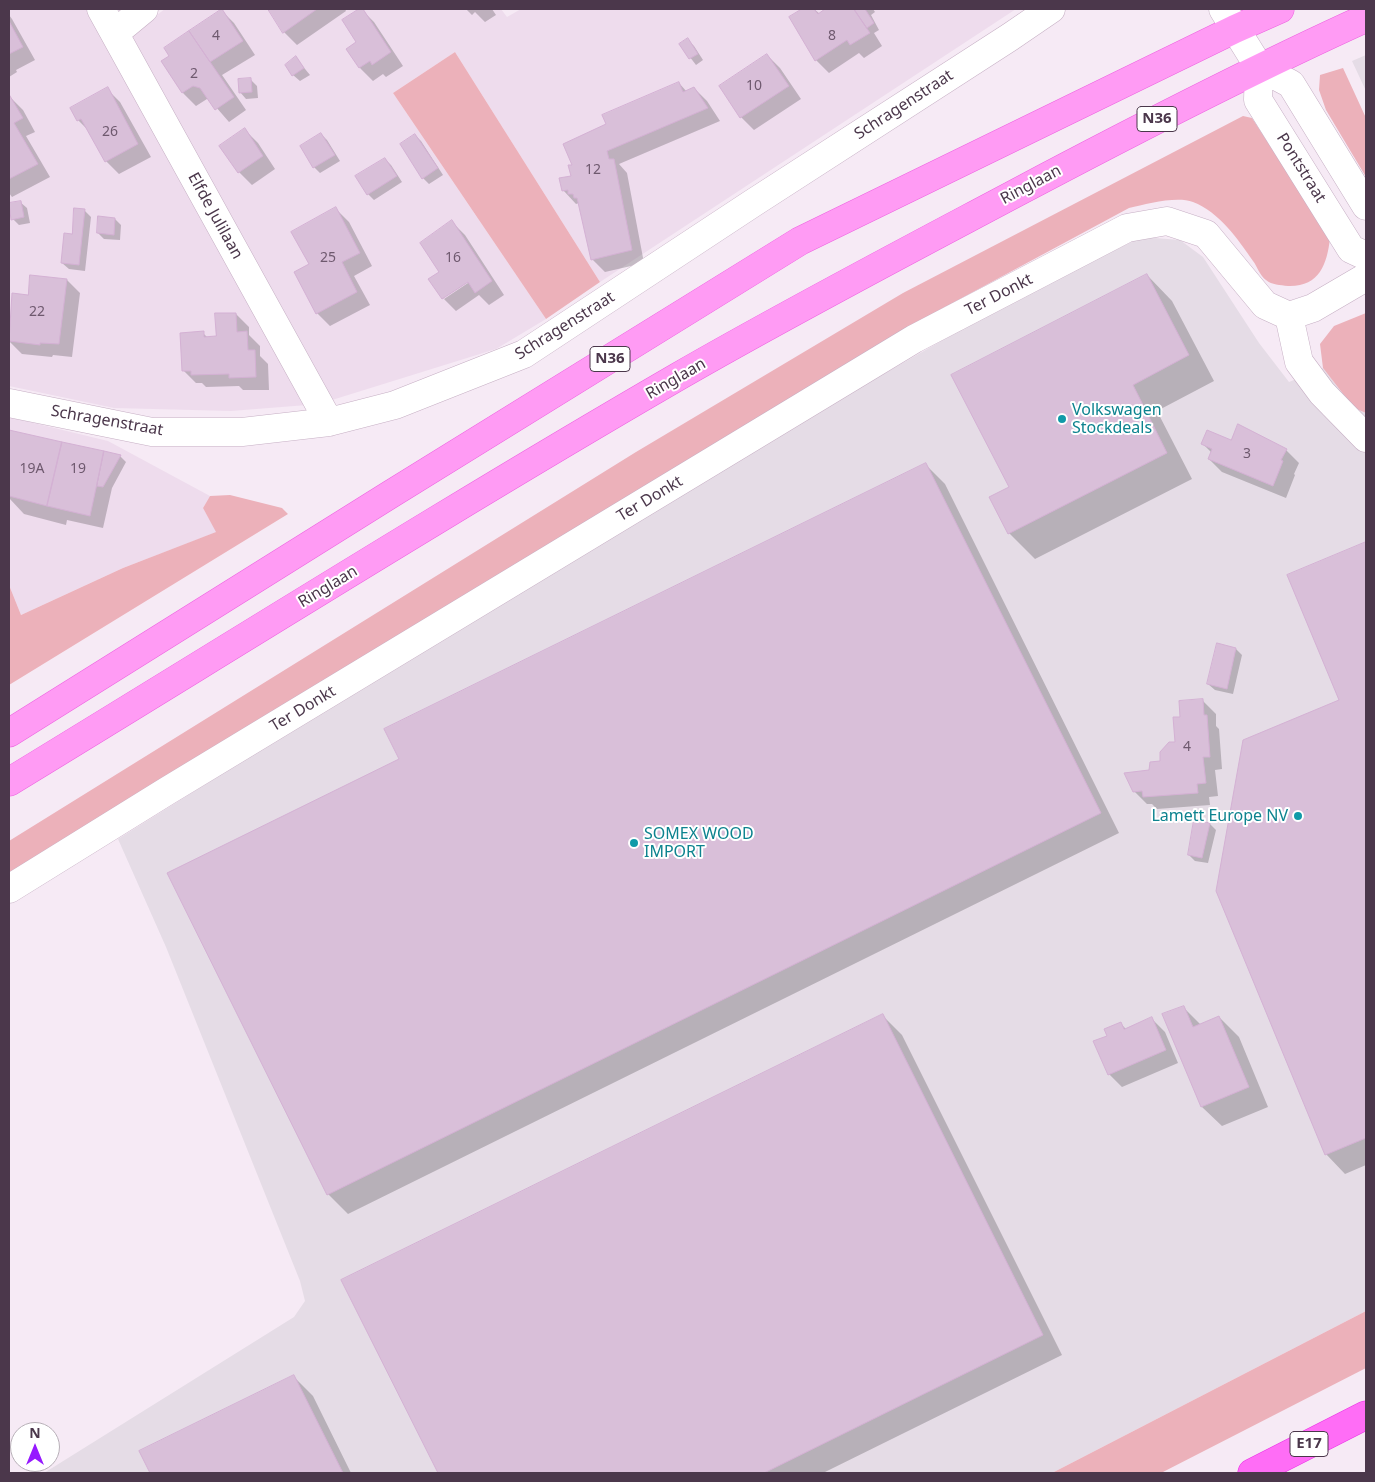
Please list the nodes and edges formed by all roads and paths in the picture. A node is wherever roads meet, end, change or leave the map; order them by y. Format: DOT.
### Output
graph roads {
  1 [pos="102,9"];
  2 [pos="144,9"];
  3 [pos="1051,9"];
  4 [pos="1280,9"];
  5 [pos="1366,18"];
  6 [pos="1229,19"];
  7 [pos="115,33"];
  8 [pos="1259,68"];
  9 [pos="1366,206"];
  10 [pos="1366,256"];
  11 [pos="1366,277"];
  12 [pos="1289,316"];
  13 [pos="9,403"];
  14 [pos="329,422"];
  15 [pos="1366,438"];
  16 [pos="9,733"];
  17 [pos="9,782"];
  18 [pos="9,889"];
  19 [pos="1366,1415"];
  20 [pos="1252,1473"];
  1 -- 7 [label="street, Elfde Julilaan"];
  2 -- 7 [label="street"];
  3 -- 14 [label="street, Schragenstraat"];
  4 -- 6 [label="main road, N36"];
  5 -- 8 [label="main road, Ringlaan / N36"];
  6 -- 8 [label="street"];
  6 -- 16 [label="main road, N36"];
  7 -- 14 [label="street, Elfde Julilaan"];
  8 -- 9 [label="street"];
  8 -- 10 [label="street, Pontstraat"];
  8 -- 17 [label="main road, Ringlaan / N36"];
  11 -- 12 [label="street"];
  12 -- 15 [label="street"];
  12 -- 18 [label="street, Ter Donkt"];
  13 -- 14 [label="street, Schragenstraat"];
  19 -- 20 [label="highway, E17"];
}
